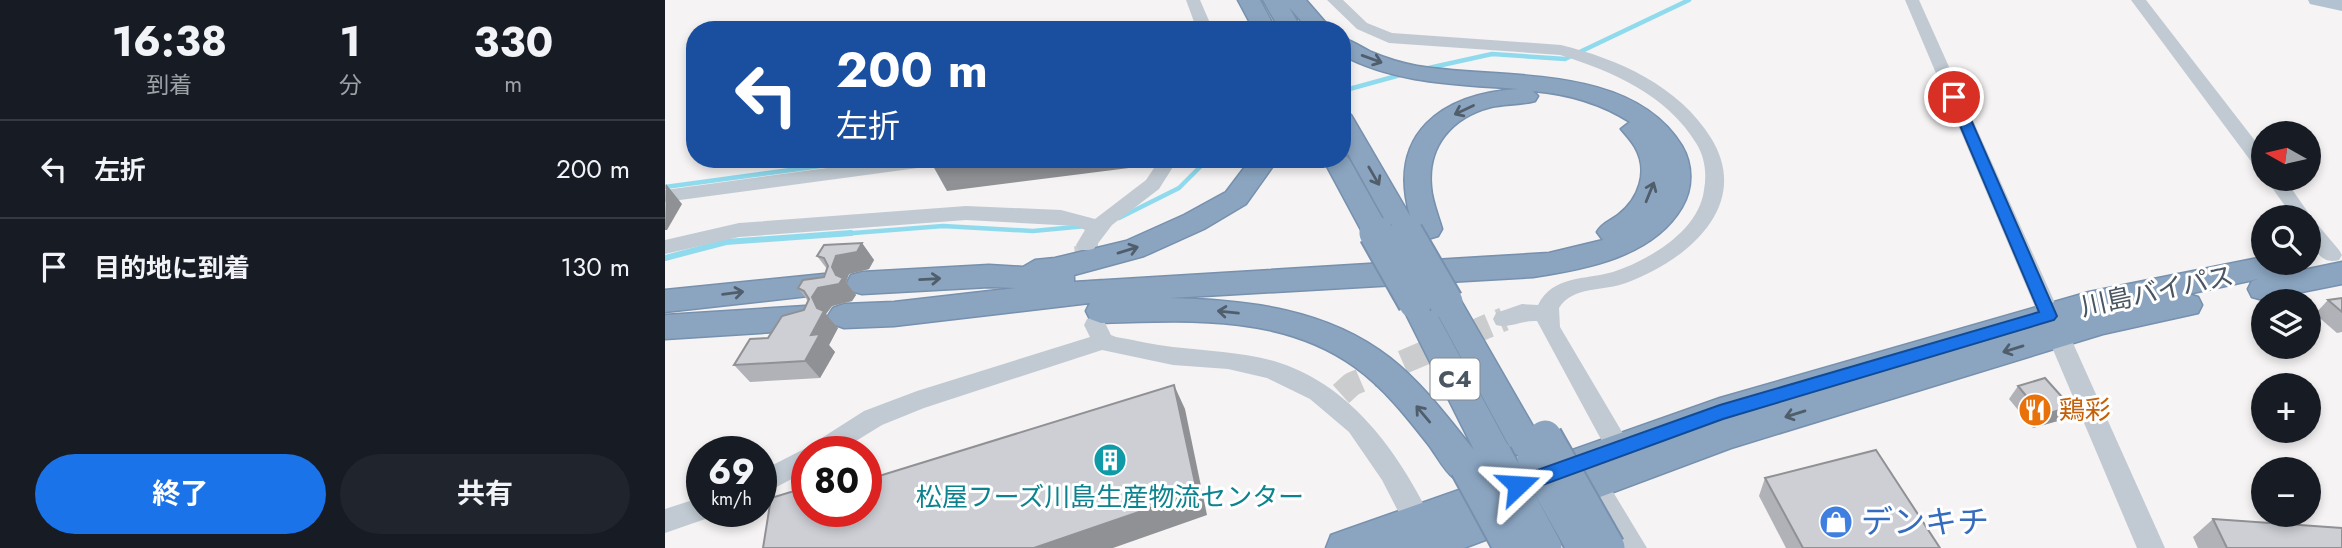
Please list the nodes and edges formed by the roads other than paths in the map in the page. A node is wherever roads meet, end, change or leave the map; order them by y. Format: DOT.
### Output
graph roads {
  1 [pos="1193,0"];
  2 [pos="1249,0"];
  3 [pos="1274,0"];
  4 [pos="1294,0"];
  5 [pos="1335,0"];
  6 [pos="1912,0"];
  7 [pos="2138,0"];
  8 [pos="2317,0"];
  9 [pos="2342,5"];
  10 [pos="1201,21"];
  11 [pos="1259,21"];
  12 [pos="1286,21"];
  13 [pos="1313,21"];
  14 [pos="1351,51"];
  15 [pos="1351,137"];
  16 [pos="2251,148"];
  17 [pos="873,168"];
  18 [pos="1166,168"];
  19 [pos="1258,168"];
  20 [pos="1344,168"];
  21 [pos="665,196"];
  22 [pos="1101,222"];
  23 [pos="1403,231"];
  24 [pos="2321,244"];
  25 [pos="1086,246"];
  26 [pos="665,247"];
  27 [pos="2331,260"];
  28 [pos="2251,270"];
  29 [pos="989,276"];
  30 [pos="862,283"];
  31 [pos="824,285"];
  32 [pos="665,301"];
  33 [pos="1441,301"];
  34 [pos="894,314"];
  35 [pos="1545,314"];
  36 [pos="844,316"];
  37 [pos="805,318"];
  38 [pos="1504,319"];
  39 [pos="2053,326"];
  40 [pos="665,327"];
  41 [pos="843,436"];
  42 [pos="1619,449"];
  43 [pos="1508,451"];
  44 [pos="1595,485"];
  45 [pos="686,514"];
  46 [pos="665,521"];
  47 [pos="1423,540"];
  48 [pos="1345,548"];
  49 [pos="1511,548"];
  50 [pos="1545,548"];
  51 [pos="1584,548"];
  52 [pos="1608,548"];
  53 [pos="1633,548"];
  54 [pos="2151,548"];
  1 -- 10 [label="street"];
  2 -- 11 [label="highway"];
  3 -- 12 [label="highway"];
  4 -- 13 [label="highway"];
  5 -- 35 [label="street"];
  6 -- 39 [label="street"];
  7 -- 16 [label="street"];
  8 -- 9 [label="main road"];
  14 -- 34 [label="highway, one-way"];
  15 -- 23 [label="highway, C4, one-way"];
  17 -- 21 [label="street"];
  18 -- 22 [label="street"];
  29 -- 19 [label="highway, one-way"];
  20 -- 23 [label="highway, C4"];
  22 -- 25 [label="street"];
  22 -- 26 [label="street"];
  29 -- 23 [label="highway, one-way"];
  23 -- 33 [label="highway, C4, bridge"];
  23 -- 33 [label="highway"];
  24 -- 27 [label="street"];
  27 -- 39 [label="highway, 川島バイパス"];
  28 -- 39 [label="highway, 川島バイパス"];
  30 -- 29 [label="highway, one-way"];
  32 -- 31 [label="highway, one-way"];
  33 -- 43 [label="highway, C4"];
  33 -- 43 [label="highway, C4"];
  34 -- 36 [label="highway"];
  43 -- 34 [label="highway, one-way"];
  35 -- 38 [label="street"];
  35 -- 42 [label="street"];
  37 -- 40 [label="highway"];
  39 -- 42 [label="highway, 川島バイパス"];
  39 -- 44 [label="highway, 川島バイパス, one-way"];
  39 -- 54 [label="street"];
  41 -- 47 [label="street"];
  42 -- 47 [label="highway, 川島バイパス"];
  43 -- 49 [label="highway, bridge"];
  43 -- 50 [label="highway, C4, bridge"];
  43 -- 51 [label="highway, C4, bridge"];
  43 -- 52 [label="highway, C4, bridge"];
  44 -- 47 [label="highway, 川島バイパス"];
  44 -- 53 [label="street"];
  45 -- 46 [label="street"];
  47 -- 48 [label="highway, 川島バイパス"];
}
